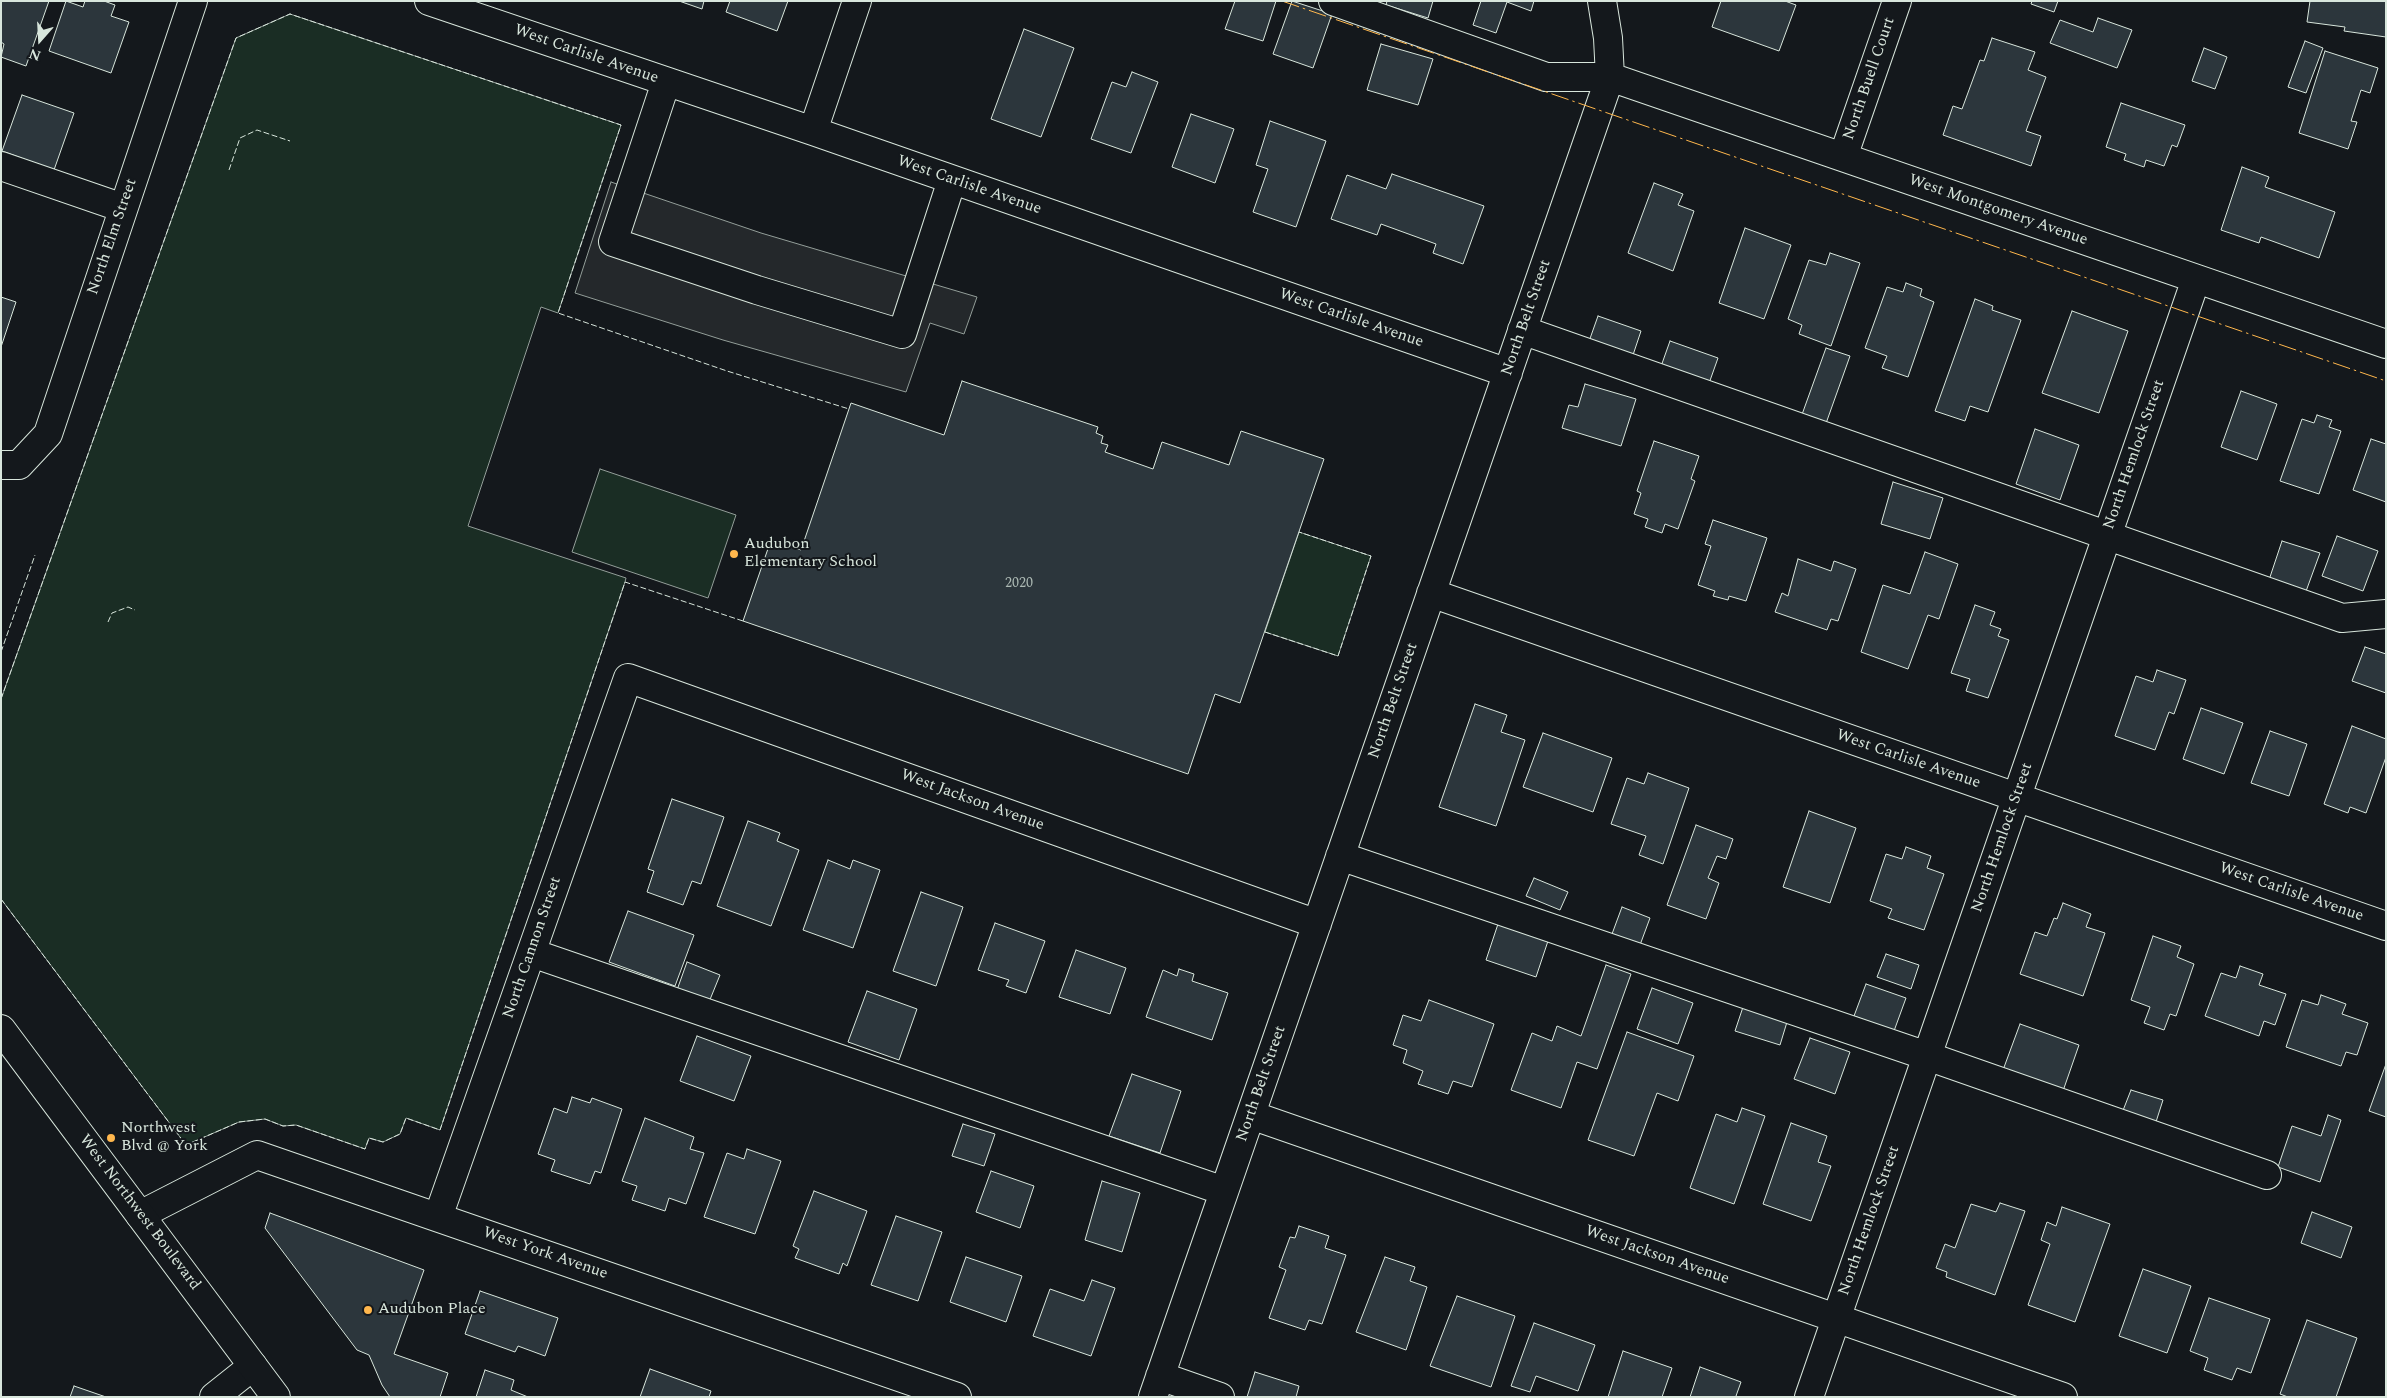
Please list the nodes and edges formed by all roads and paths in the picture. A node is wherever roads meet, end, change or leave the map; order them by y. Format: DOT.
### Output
graph roads {
  1 [pos="193,1"];
  2 [pos="429,1"];
  3 [pos="857,1"];
  4 [pos="1333,1"];
  5 [pos="1602,1"];
  6 [pos="1896,1"];
  7 [pos="1610,76"];
  8 [pos="666,82"];
  9 [pos="813,131"];
  10 [pos="1843,157"];
  11 [pos="1,166"];
  12 [pos="952,180"];
  13 [pos="123,208"];
  14 [pos="2196,279"];
  15 [pos="1522,330"];
  16 [pos="2383,335"];
  17 [pos="1508,373"];
  18 [pos="10,465"];
  19 [pos="2106,537"];
  20 [pos="1431,594"];
  21 [pos="2386,614"];
  22 [pos="628,678"];
  23 [pos="2017,798"];
  24 [pos="1340,856"];
  25 [pos="1317,924"];
  26 [pos="2386,926"];
  27 [pos="532,953"];
  28 [pos="1,1030"];
  29 [pos="1927,1056"];
  30 [pos="1251,1115"];
  31 [pos="2267,1175"];
  32 [pos="1224,1191"];
  33 [pos="140,1215"];
  34 [pos="438,1217"];
  35 [pos="1836,1318"];
  36 [pos="253,1366"];
  37 [pos="1157,1386"];
  38 [pos="214,1397"];
  39 [pos="276,1397"];
  40 [pos="957,1397"];
  41 [pos="1220,1397"];
  42 [pos="1809,1397"];
  43 [pos="2063,1397"];
  1 -- 13 [label="street, North Elm Street"];
  2 -- 8 [label="street, West Carlisle Avenue"];
  3 -- 9 [label="street"];
  4 -- 7 [label="street"];
  5 -- 7 [label="street, North Belt Street"];
  6 -- 10 [label="street, North Buell Court"];
  7 -- 10 [label="street, West Montgomery Avenue"];
  7 -- 15 [label="street, North Belt Street"];
  8 -- 9 [label="street, West Carlisle Avenue"];
  8 -- 12 [label="street"];
  9 -- 12 [label="street, West Carlisle Avenue"];
  10 -- 14 [label="street, West Montgomery Avenue"];
  11 -- 13 [label="street"];
  12 -- 17 [label="street, West Carlisle Avenue"];
  13 -- 18 [label="street, North Elm Street"];
  14 -- 16 [label="street, West Montgomery Avenue"];
  14 -- 19 [label="street, North Hemlock Street"];
  15 -- 17 [label="street, North Belt Street"];
  15 -- 19 [label="street"];
  17 -- 20 [label="street, North Belt Street"];
  19 -- 21 [label="street"];
  19 -- 23 [label="street, North Hemlock Street"];
  20 -- 23 [label="street, West Carlisle Avenue"];
  20 -- 24 [label="street, North Belt Street"];
  22 -- 25 [label="street, West Jackson Avenue"];
  22 -- 27 [label="street, North Cannon Street"];
  23 -- 26 [label="street, West Carlisle Avenue"];
  23 -- 29 [label="street, North Hemlock Street"];
  24 -- 25 [label="street, North Belt Street"];
  24 -- 29 [label="street"];
  25 -- 30 [label="street, North Belt Street"];
  27 -- 32 [label="street"];
  27 -- 34 [label="street, North Cannon Street"];
  28 -- 33 [label="street, West Northwest Boulevard"];
  29 -- 31 [label="street"];
  29 -- 35 [label="street, North Hemlock Street"];
  30 -- 32 [label="street, North Belt Street"];
  30 -- 35 [label="street, West Jackson Avenue"];
  32 -- 37 [label="street, North Belt Street"];
  33 -- 34 [label="street, West York Avenue"];
  33 -- 36 [label="street, West Northwest Boulevard"];
  34 -- 40 [label="street, West York Avenue"];
  35 -- 42 [label="street, North Hemlock Street"];
  35 -- 43 [label="street, West Jackson Avenue"];
  36 -- 38 [label="street"];
  36 -- 39 [label="street, West Northwest Boulevard"];
  37 -- 41 [label="street"];
}
